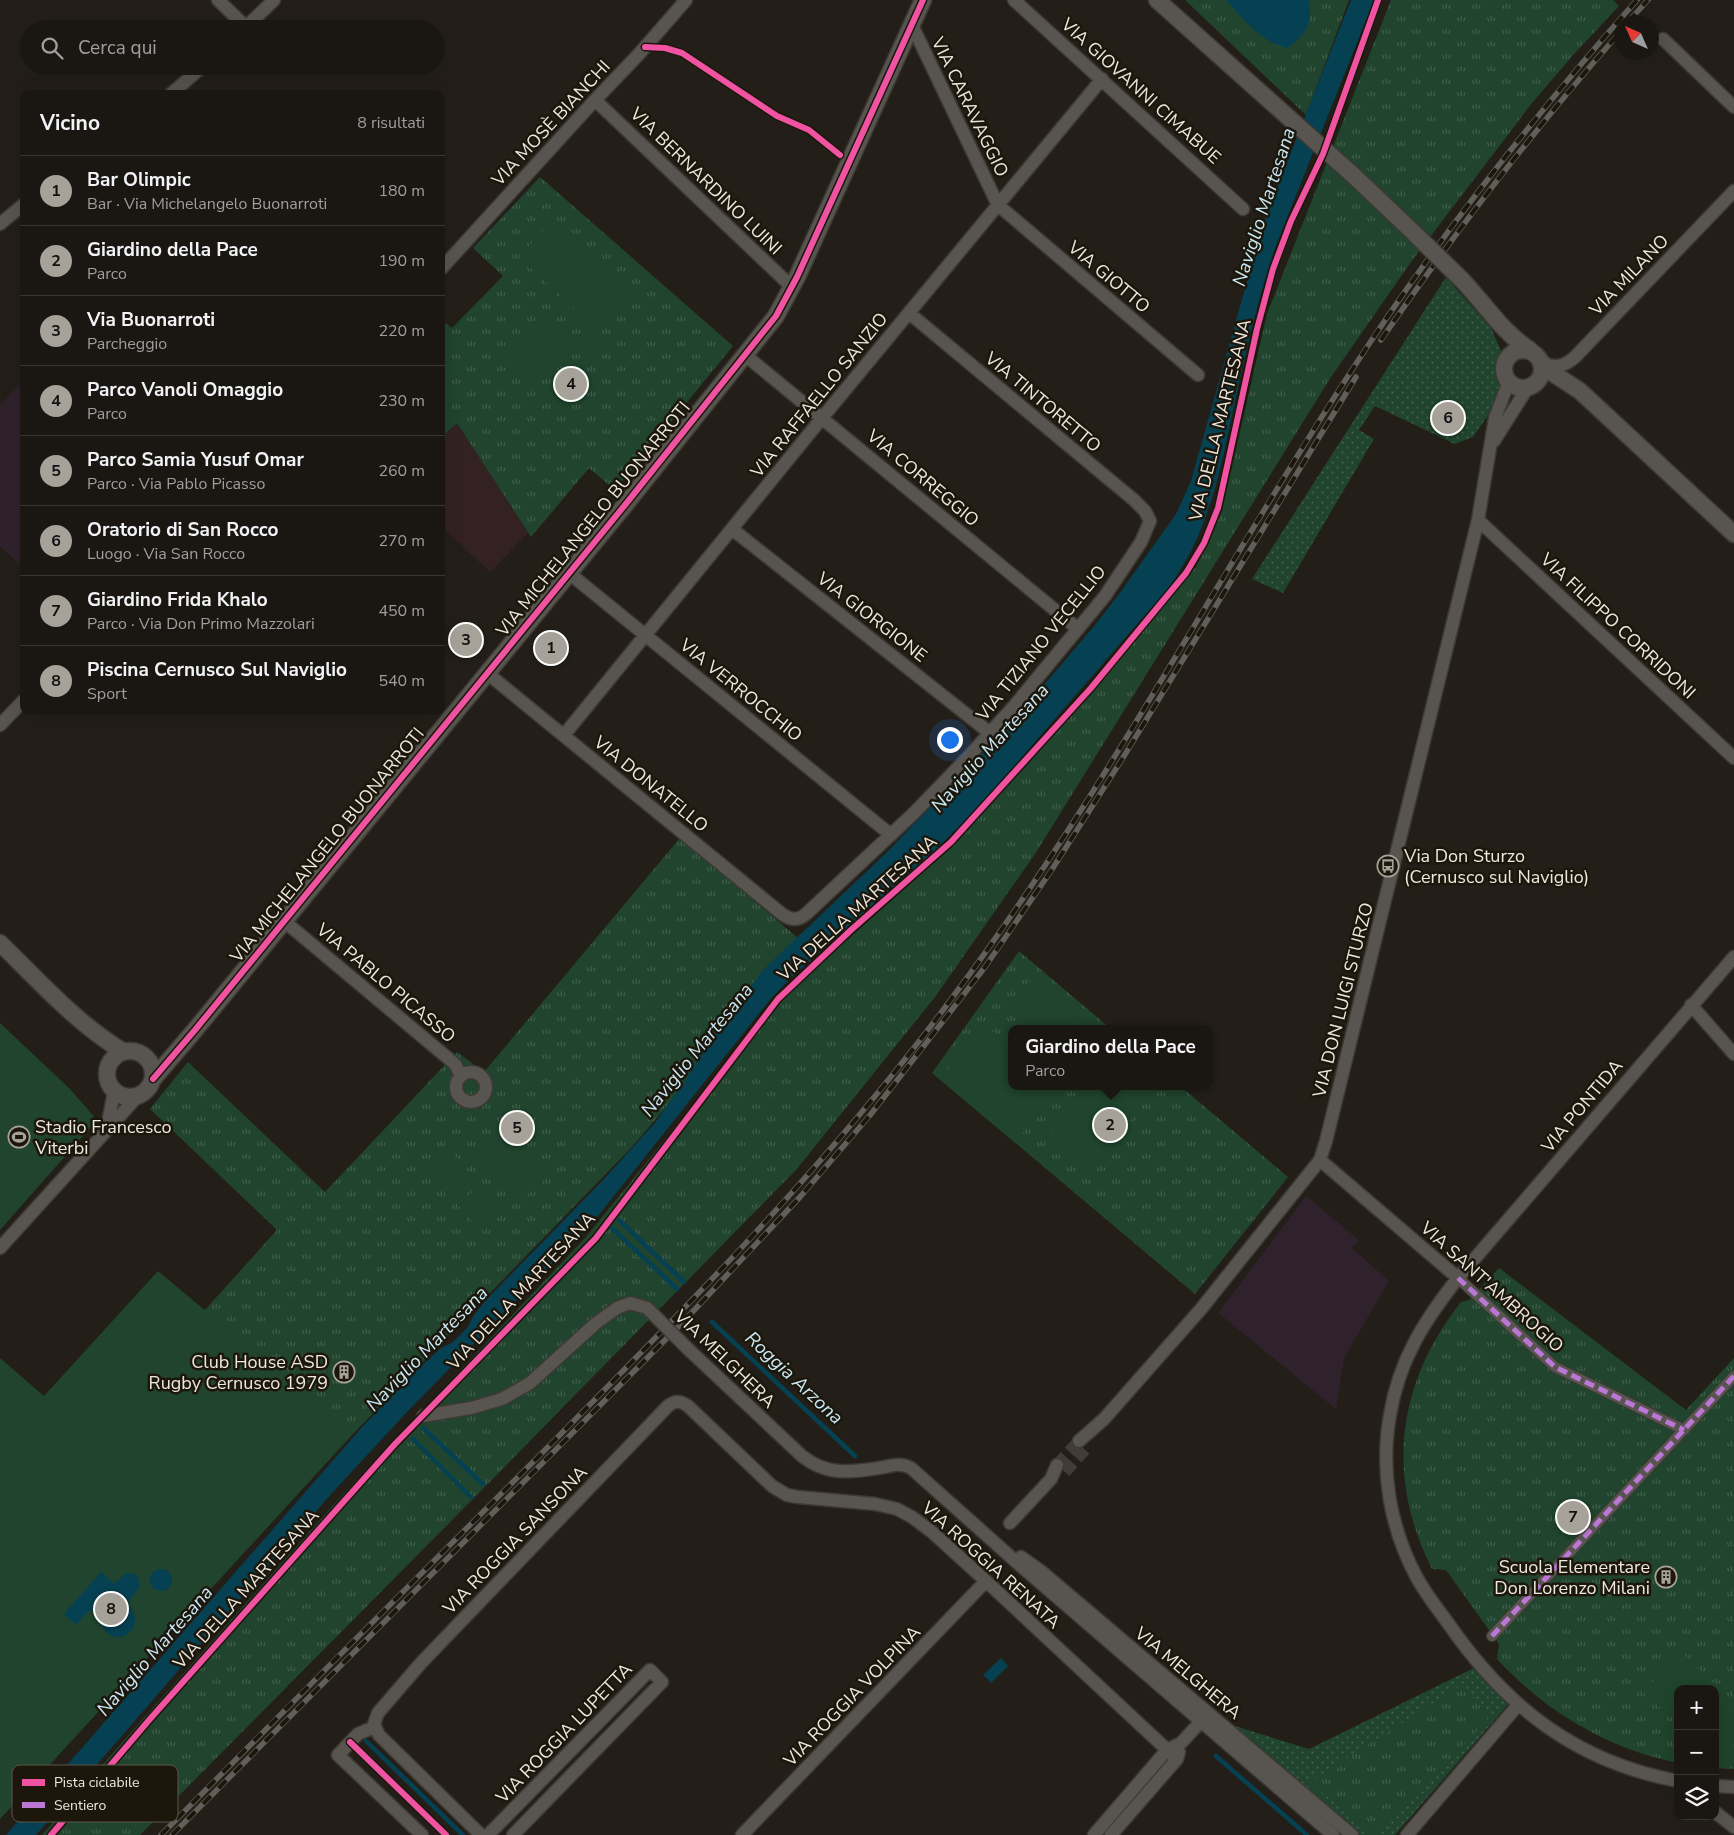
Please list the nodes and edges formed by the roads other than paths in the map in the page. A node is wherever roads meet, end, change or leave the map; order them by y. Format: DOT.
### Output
graph roads {
  1 [pos="218,0"];
  2 [pos="274,0"];
  3 [pos="686,0"];
  4 [pos="923,0"];
  5 [pos="1014,0"];
  6 [pos="1158,0"];
  7 [pos="237,20"];
  8 [pos="253,20"];
  9 [pos="912,23"];
  10 [pos="1663,39"];
  11 [pos="193,75"];
  12 [pos="1102,79"];
  13 [pos="176,90"];
  14 [pos="595,100"];
  15 [pos="1734,107"];
  16 [pos="1734,191"];
  17 [pos="998,205"];
  18 [pos="20,207"];
  19 [pos="1243,209"];
  20 [pos="0,224"];
  21 [pos="445,265"];
  22 [pos="792,288"];
  23 [pos="909,313"];
  24 [pos="1495,319"];
  25 [pos="1530,350"];
  26 [pos="745,355"];
  27 [pos="1506,362"];
  28 [pos="1542,363"];
  29 [pos="1198,375"];
  30 [pos="1509,381"];
  31 [pos="1571,386"];
  32 [pos="1530,387"];
  33 [pos="822,418"];
  34 [pos="1489,450"];
  35 [pos="1478,520"];
  36 [pos="1150,522"];
  37 [pos="732,529"];
  38 [pos="1734,534"];
  39 [pos="569,573"];
  40 [pos="1078,629"];
  41 [pos="646,635"];
  42 [pos="487,673"];
  43 [pos="20,704"];
  44 [pos="0,725"];
  45 [pos="990,734"];
  46 [pos="564,735"];
  47 [pos="1734,758"];
  48 [pos="891,835"];
  49 [pos="793,919"];
  50 [pos="284,921"];
  51 [pos="0,943"];
  52 [pos="1734,957"];
  53 [pos="1691,1005"];
  54 [pos="82,1022"];
  55 [pos="183,1045"];
  56 [pos="124,1052"];
  57 [pos="1734,1054"];
  58 [pos="148,1060"];
  59 [pos="109,1064"];
  60 [pos="461,1076"];
  61 [pos="153,1079"];
  62 [pos="114,1092"];
  63 [pos="137,1097"];
  64 [pos="107,1128"];
  65 [pos="1320,1160"];
  66 [pos="0,1248"];
  67 [pos="1458,1278"];
  68 [pos="1734,1376"];
  69 [pos="684,1403"];
  70 [pos="423,1416"];
  71 [pos="1684,1430"];
  72 [pos="1083,1444"];
  73 [pos="1061,1469"];
  74 [pos="1010,1523"];
  75 [pos="986,1581"];
  76 [pos="1492,1636"];
  77 [pos="1518,1705"];
  78 [pos="1205,1717"];
  79 [pos="374,1727"];
  80 [pos="1172,1755"];
  81 [pos="1674,1780"];
  82 [pos="1719,1786"];
  83 [pos="1734,1787"];
  84 [pos="1719,1815"];
  85 [pos="1734,1827"];
  86 [pos="422,1835"];
  87 [pos="481,1835"];
  88 [pos="488,1835"];
  89 [pos="513,1835"];
  90 [pos="742,1835"];
  91 [pos="1094,1835"];
  92 [pos="1111,1835"];
  93 [pos="1333,1835"];
  94 [pos="1352,1835"];
  95 [pos="1407,1835"];
  1 -- 7 [label="street"];
  2 -- 8 [label="street"];
  3 -- 14 [label="street, VIA MOSÈ BIANCHI"];
  4 -- 9 [label="street, VIA MICHELANGELO BUONARROTI"];
  5 -- 12 [label="street, VIA GIOVANNI CIMABUE"];
  6 -- 24 [label="street, bridge"];
  9 -- 17 [label="street, VIA CARAVAGGIO"];
  9 -- 22 [label="street, VIA MICHELANGELO BUONARROTI"];
  10 -- 15 [label="street"];
  11 -- 13 [label="street"];
  12 -- 17 [label="street, VIA RAFFAELLO SANZIO"];
  12 -- 19 [label="street, VIA GIOVANNI CIMABUE"];
  14 -- 21 [label="street, VIA MOSÈ BIANCHI"];
  14 -- 22 [label="street, VIA BERNARDINO LUINI"];
  16 -- 28 [label="street, VIA MILANO"];
  17 -- 23 [label="street, VIA RAFFAELLO SANZIO"];
  17 -- 29 [label="street, VIA GIOTTO"];
  18 -- 20 [label="street"];
  22 -- 26 [label="street, VIA MICHELANGELO BUONARROTI"];
  23 -- 33 [label="street, VIA RAFFAELLO SANZIO"];
  23 -- 36 [label="street, VIA TINTORETTO"];
  24 -- 25 [label="street"];
  24 -- 27 [label="street"];
  25 -- 27 [label="street"];
  25 -- 28 [label="street"];
  26 -- 33 [label="street, VIA CORREGGIO"];
  26 -- 39 [label="street, VIA MICHELANGELO BUONARROTI"];
  27 -- 30 [label="street"];
  28 -- 31 [label="street"];
  28 -- 32 [label="street"];
  30 -- 32 [label="street"];
  30 -- 34 [label="street, VIA DON LUIGI STURZO"];
  31 -- 32 [label="street"];
  31 -- 38 [label="street"];
  32 -- 34 [label="street"];
  33 -- 37 [label="street, VIA RAFFAELLO SANZIO"];
  33 -- 40 [label="street, VIA CORREGGIO"];
  34 -- 35 [label="street, VIA DON LUIGI STURZO"];
  35 -- 47 [label="street, VIA FILIPPO CORRIDONI"];
  35 -- 65 [label="street, VIA DON LUIGI STURZO"];
  36 -- 40 [label="street, VIA TIZIANO VECELLIO"];
  37 -- 41 [label="street, VIA RAFFAELLO SANZIO"];
  37 -- 45 [label="street, VIA GIORGIONE"];
  39 -- 41 [label="street, VIA VERROCCHIO"];
  39 -- 42 [label="street, VIA MICHELANGELO BUONARROTI"];
  40 -- 45 [label="street, VIA TIZIANO VECELLIO"];
  41 -- 46 [label="street, VIA RAFFAELLO SANZIO"];
  41 -- 48 [label="street, VIA VERROCCHIO"];
  42 -- 46 [label="street, VIA DONATELLO"];
  42 -- 50 [label="street, VIA MICHELANGELO BUONARROTI"];
  43 -- 44 [label="street"];
  45 -- 48 [label="street, VIA TIZIANO VECELLIO"];
  46 -- 49 [label="street, VIA DONATELLO"];
  48 -- 49 [label="street, VIA TIZIANO VECELLIO"];
  50 -- 55 [label="street, VIA MICHELANGELO BUONARROTI"];
  50 -- 60 [label="street, VIA PABLO PICASSO"];
  51 -- 54 [label="street"];
  52 -- 53 [label="street, VIA PONTIDA"];
  53 -- 57 [label="street"];
  53 -- 67 [label="street, VIA PONTIDA"];
  54 -- 56 [label="street"];
  54 -- 59 [label="street"];
  55 -- 58 [label="street, VIA MICHELANGELO BUONARROTI"];
  55 -- 61 [label="street, VIA MICHELANGELO BUONARROTI"];
  56 -- 58 [label="street"];
  56 -- 59 [label="street"];
  58 -- 61 [label="street"];
  59 -- 62 [label="street"];
  61 -- 63 [label="street"];
  62 -- 63 [label="street"];
  62 -- 64 [label="street"];
  63 -- 64 [label="street"];
  64 -- 66 [label="street"];
  65 -- 67 [label="street, VIA SANT'AMBROGIO"];
  65 -- 72 [label="street, VIA DON LUIGI STURZO"];
  67 -- 71 [label="street, VIA SANT'AMBROGIO"];
  67 -- 77 [label="street, VIA PONTIDA"];
  68 -- 71 [label="street"];
  69 -- 75 [label="street, VIA ROGGIA RENATA"];
  69 -- 79 [label="street, VIA ROGGIA SANSONA"];
  70 -- 78 [label="street, VIA MELGHERA, bridge"];
  71 -- 76 [label="street"];
  73 -- 74 [label="street"];
  75 -- 80 [label="street, VIA ROGGIA RENATA"];
  75 -- 90 [label="street, VIA ROGGIA VOLPINA"];
  77 -- 81 [label="street, VIA PONTIDA"];
  77 -- 95 [label="street"];
  78 -- 80 [label="street"];
  78 -- 93 [label="street, VIA MELGHERA"];
  78 -- 94 [label="street, VIA MELGHERA"];
  79 -- 86 [label="street"];
  79 -- 87 [label="street"];
  80 -- 91 [label="street"];
  80 -- 92 [label="street"];
  82 -- 83 [label="street"];
  84 -- 85 [label="street"];
  88 -- 89 [label="street, VIA ROGGIA LUPETTA"];
}
